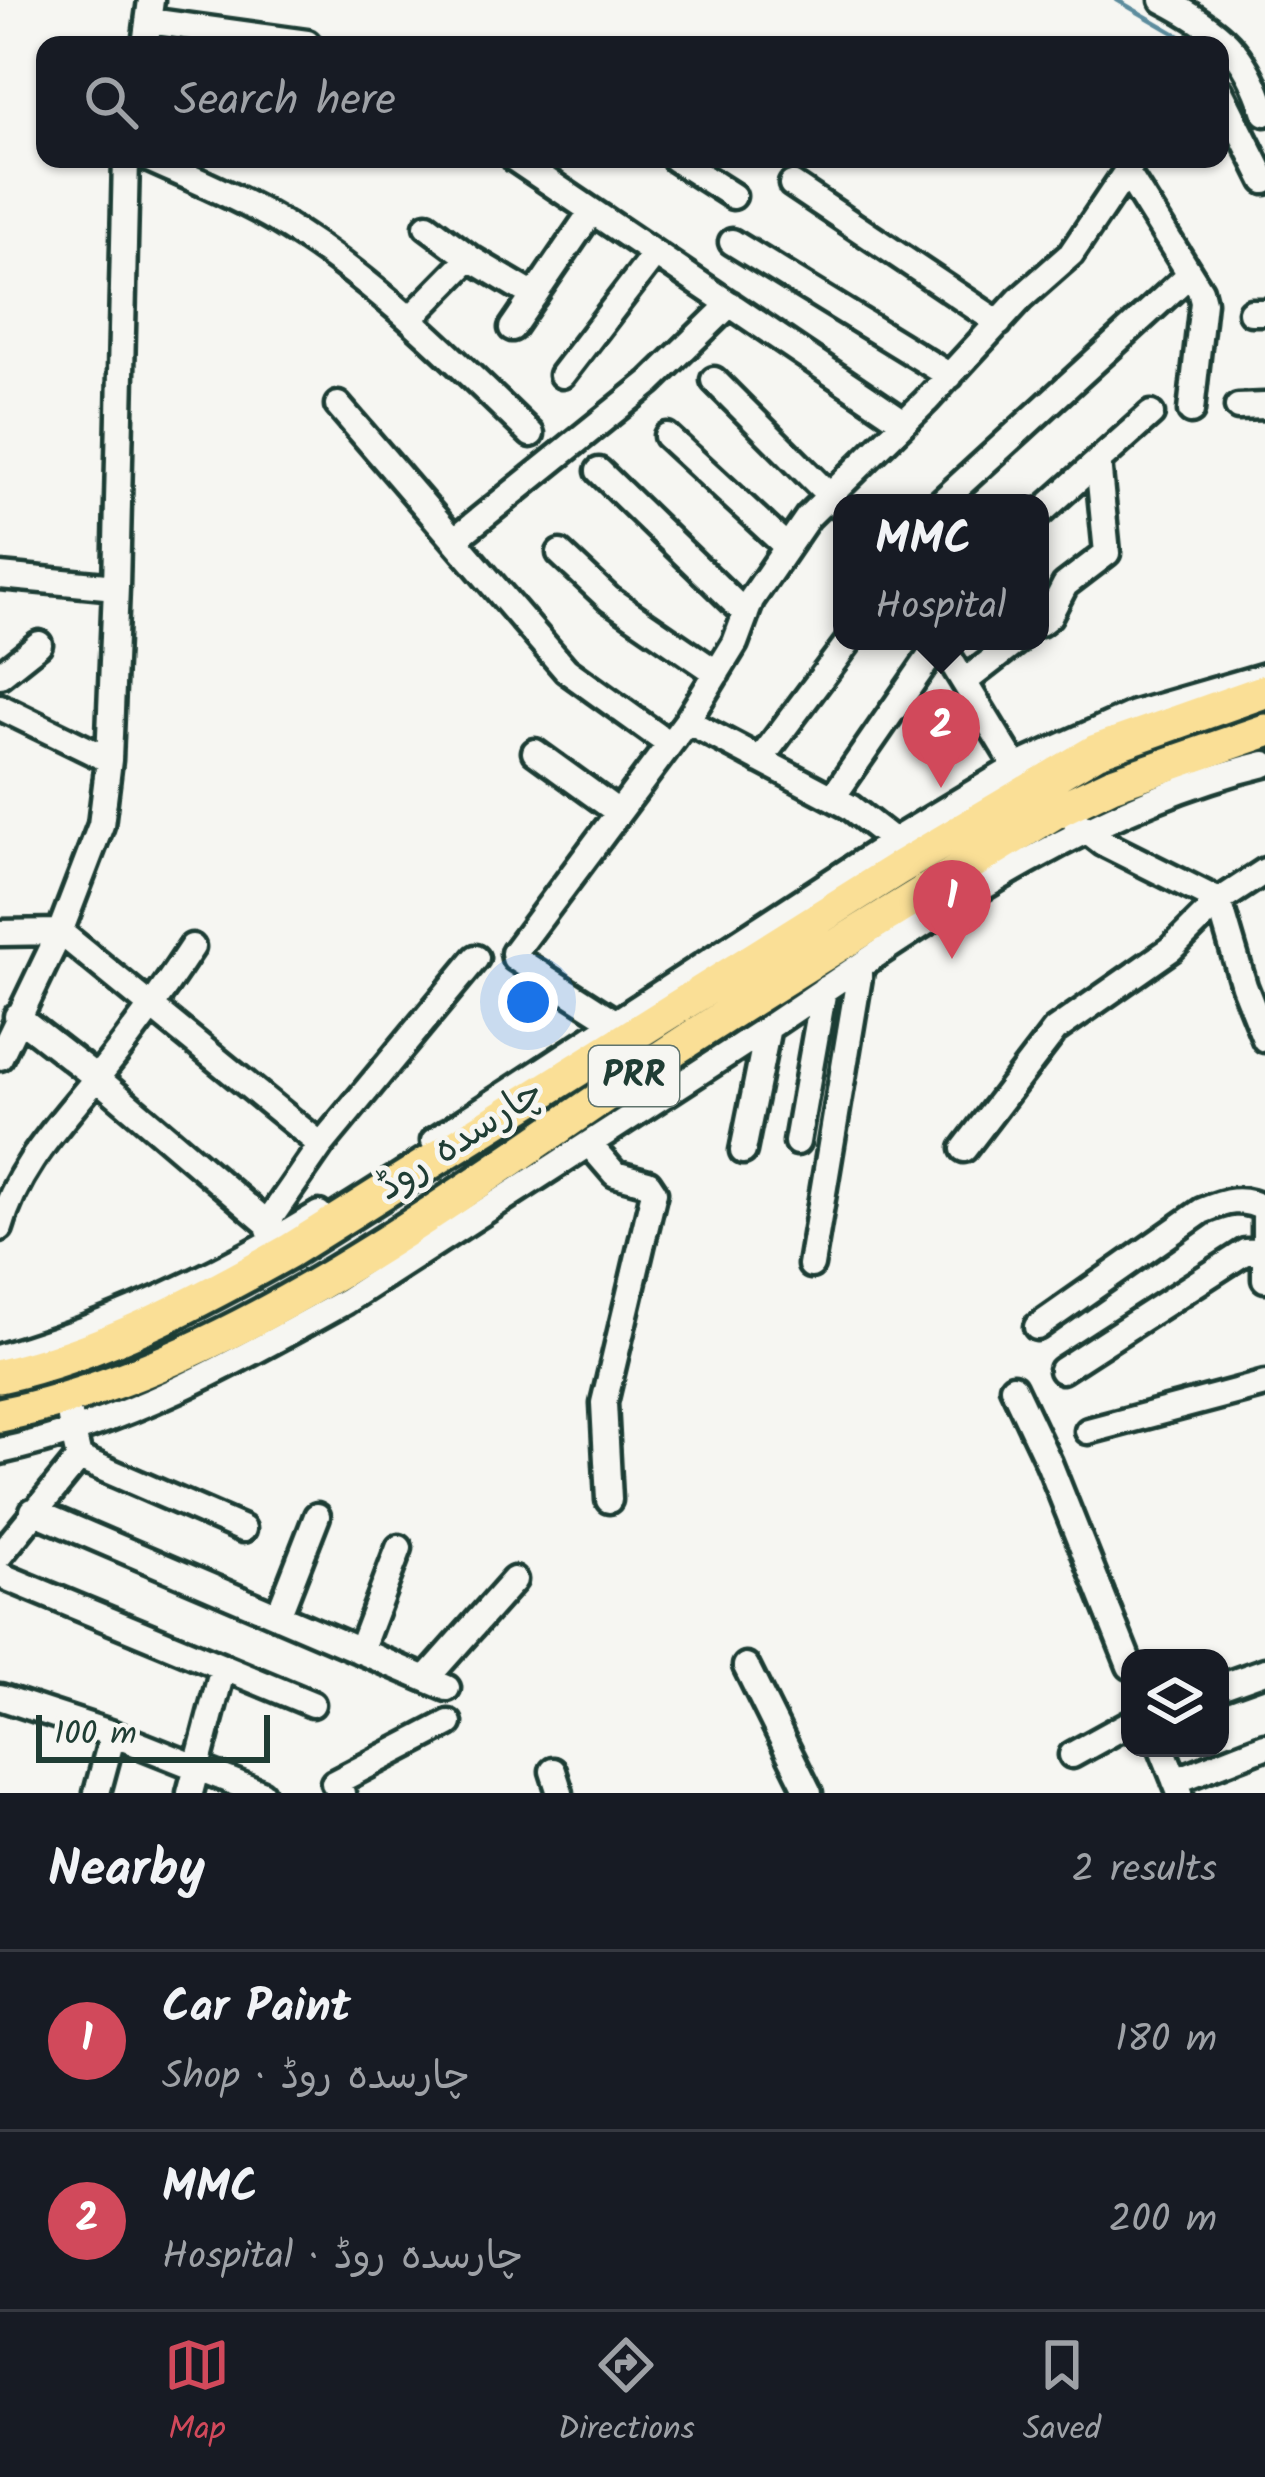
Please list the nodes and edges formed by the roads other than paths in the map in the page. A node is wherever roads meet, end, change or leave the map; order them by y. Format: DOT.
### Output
graph roads {
  1 [pos="1162,0"];
  2 [pos="148,22"];
  3 [pos="254,36"];
  4 [pos="1208,36"];
  5 [pos="1229,46"];
  6 [pos="1229,109"];
  7 [pos="1265,113"];
  8 [pos="126,168"];
  9 [pos="168,168"];
  10 [pos="534,168"];
  11 [pos="689,168"];
  12 [pos="1130,168"];
  13 [pos="1132,168"];
  14 [pos="1265,181"];
  15 [pos="792,184"];
  16 [pos="733,196"];
  17 [pos="592,211"];
  18 [pos="427,226"];
  19 [pos="732,242"];
  20 [pos="656,254"];
  21 [pos="470,259"];
  22 [pos="1190,274"];
  23 [pos="534,296"];
  24 [pos="730,304"];
  25 [pos="410,319"];
  26 [pos="999,322"];
  27 [pos="512,328"];
  28 [pos="562,375"];
  29 [pos="950,376"];
  30 [pos="714,380"];
  31 [pos="338,405"];
  32 [pos="1265,406"];
  33 [pos="1238,407"];
  34 [pos="1191,411"];
  35 [pos="1151,414"];
  36 [pos="904,422"];
  37 [pos="531,434"];
  38 [pos="667,436"];
  39 [pos="1098,461"];
  40 [pos="599,471"];
  41 [pos="842,494"];
  42 [pos="950,494"];
  43 [pos="833,498"];
  44 [pos="833,504"];
  45 [pos="1049,505"];
  46 [pos="454,540"];
  47 [pos="787,547"];
  48 [pos="560,553"];
  49 [pos="0,576"];
  50 [pos="116,586"];
  51 [pos="746,614"];
  52 [pos="1049,616"];
  53 [pos="39,644"];
  54 [pos="842,650"];
  55 [pos="934,650"];
  56 [pos="944,650"];
  57 [pos="1005,650"];
  58 [pos="717,673"];
  59 [pos="0,675"];
  60 [pos="1265,676"];
  61 [pos="964,682"];
  62 [pos="1265,691"];
  63 [pos="0,707"];
  64 [pos="687,721"];
  65 [pos="1265,731"];
  66 [pos="669,744"];
  67 [pos="535,752"];
  68 [pos="110,760"];
  69 [pos="760,760"];
  70 [pos="1265,764"];
  71 [pos="1023,778"];
  72 [pos="833,797"];
  73 [pos="619,812"];
  74 [pos="1073,820"];
  75 [pos="905,850"];
  76 [pos="1265,871"];
  77 [pos="1219,901"];
  78 [pos="60,932"];
  79 [pos="0,933"];
  80 [pos="192,947"];
  81 [pos="476,958"];
  82 [pos="861,964"];
  83 [pos="824,989"];
  84 [pos="715,1004"];
  85 [pos="153,1006"];
  86 [pos="16,1016"];
  87 [pos="615,1022"];
  88 [pos="768,1027"];
  89 [pos="1265,1039"];
  90 [pos="2,1047"];
  91 [pos="97,1078"];
  92 [pos="797,1142"];
  93 [pos="321,1145"];
  94 [pos="590,1145"];
  95 [pos="964,1149"];
  96 [pos="742,1151"];
  97 [pos="1265,1209"];
  98 [pos="1265,1219"];
  99 [pos="0,1228"];
  100 [pos="270,1232"];
  101 [pos="1263,1251"];
  102 [pos="811,1265"];
  103 [pos="1265,1279"];
  104 [pos="1037,1327"];
  105 [pos="0,1357"];
  106 [pos="1062,1370"];
  107 [pos="0,1376"];
  108 [pos="1265,1384"];
  109 [pos="1013,1387"];
  110 [pos="69,1413"];
  111 [pos="0,1415"];
  112 [pos="1088,1431"];
  113 [pos="0,1450"];
  114 [pos="79,1458"];
  115 [pos="609,1500"];
  116 [pos="33,1511"];
  117 [pos="316,1516"];
  118 [pos="243,1529"];
  119 [pos="399,1548"];
  120 [pos="0,1555"];
  121 [pos="0,1575"];
  122 [pos="514,1580"];
  123 [pos="278,1616"];
  124 [pos="1123,1649"];
  125 [pos="360,1651"];
  126 [pos="746,1666"];
  127 [pos="223,1668"];
  128 [pos="1265,1671"];
  129 [pos="1229,1684"];
  130 [pos="0,1697"];
  131 [pos="312,1704"];
  132 [pos="449,1723"];
  133 [pos="1121,1728"];
  134 [pos="113,1734"];
  135 [pos="1265,1746"];
  136 [pos="1072,1755"];
  137 [pos="1166,1757"];
  138 [pos="198,1768"];
  139 [pos="1178,1787"];
  140 [pos="97,1793"];
  141 [pos="190,1793"];
  142 [pos="261,1793"];
  143 [pos="342,1793"];
  144 [pos="809,1793"];
  1 -- 4 [label="street"];
  2 -- 3 [label="street"];
  5 -- 7 [label="street"];
  6 -- 14 [label="street"];
  8 -- 50 [label="street"];
  9 -- 25 [label="street"];
  10 -- 17 [label="street"];
  11 -- 16 [label="street"];
  12 -- 26 [label="street"];
  13 -- 22 [label="street"];
  15 -- 26 [label="street"];
  17 -- 20 [label="street"];
  17 -- 23 [label="street"];
  18 -- 21 [label="street"];
  19 -- 29 [label="street"];
  20 -- 24 [label="street"];
  20 -- 28 [label="street"];
  21 -- 23 [label="street"];
  21 -- 25 [label="street"];
  22 -- 34 [label="street"];
  22 -- 42 [label="street"];
  23 -- 27 [label="street"];
  24 -- 36 [label="street"];
  24 -- 46 [label="street"];
  25 -- 37 [label="street"];
  26 -- 29 [label="street"];
  29 -- 36 [label="street"];
  30 -- 43 [label="street"];
  31 -- 46 [label="street"];
  32 -- 33 [label="street"];
  35 -- 39 [label="street"];
  36 -- 41 [label="street"];
  38 -- 47 [label="street"];
  39 -- 45 [label="street"];
  39 -- 52 [label="street"];
  40 -- 51 [label="street"];
  44 -- 47 [label="street"];
  46 -- 66 [label="street"];
  47 -- 51 [label="street"];
  48 -- 58 [label="street"];
  49 -- 50 [label="street"];
  50 -- 68 [label="street"];
  51 -- 58 [label="street"];
  53 -- 59 [label="street"];
  54 -- 69 [label="street"];
  55 -- 72 [label="street"];
  56 -- 61 [label="street"];
  57 -- 61 [label="street"];
  58 -- 64 [label="street"];
  60 -- 71 [label="street"];
  61 -- 71 [label="street"];
  62 -- 71 [label="highway, چارسدہ روڈ / PRR"];
  63 -- 68 [label="street"];
  64 -- 66 [label="street"];
  64 -- 69 [label="street"];
  65 -- 74 [label="highway, چارسدہ روڈ / PRR"];
  66 -- 73 [label="street"];
  67 -- 73 [label="street"];
  68 -- 78 [label="street"];
  69 -- 72 [label="street"];
  70 -- 74 [label="street"];
  71 -- 75 [label="highway, چارسدہ روڈ / PRR"];
  72 -- 75 [label="street"];
  73 -- 87 [label="street"];
  74 -- 77 [label="street"];
  74 -- 82 [label="street"];
  74 -- 84 [label="highway, چارسدہ روڈ / PRR"];
  75 -- 84 [label="highway, چارسدہ روڈ / PRR"];
  75 -- 87 [label="street"];
  76 -- 77 [label="street"];
  77 -- 89 [label="street"];
  77 -- 95 [label="street"];
  78 -- 79 [label="street"];
  78 -- 85 [label="street"];
  78 -- 86 [label="street"];
  80 -- 85 [label="street"];
  81 -- 93 [label="street"];
  82 -- 83 [label="street"];
  82 -- 102 [label="street"];
  83 -- 88 [label="street"];
  83 -- 92 [label="street"];
  84 -- 107 [label="highway, چارسدہ روڈ / PRR"];
  84 -- 110 [label="highway, چارسدہ روڈ / PRR"];
  85 -- 91 [label="street"];
  85 -- 93 [label="street"];
  86 -- 90 [label="street"];
  86 -- 91 [label="street"];
  87 -- 100 [label="street"];
  88 -- 94 [label="street"];
  88 -- 96 [label="street"];
  91 -- 99 [label="street"];
  91 -- 100 [label="street"];
  93 -- 100 [label="street"];
  94 -- 110 [label="street"];
  94 -- 115 [label="street"];
  97 -- 104 [label="street"];
  98 -- 101 [label="street"];
  100 -- 105 [label="street"];
  101 -- 103 [label="street"];
  101 -- 106 [label="street"];
  108 -- 112 [label="street"];
  109 -- 124 [label="street"];
  110 -- 111 [label="highway, چارسدہ روڈ / PRR"];
  110 -- 113 [label="street"];
  110 -- 114 [label="street"];
  114 -- 116 [label="street"];
  114 -- 118 [label="street"];
  116 -- 120 [label="street"];
  116 -- 123 [label="street"];
  117 -- 123 [label="street"];
  119 -- 125 [label="street"];
  121 -- 127 [label="street"];
  122 -- 125 [label="street"];
  123 -- 125 [label="street"];
  126 -- 144 [label="street"];
  127 -- 131 [label="street"];
  127 -- 138 [label="street"];
  128 -- 129 [label="street"];
  130 -- 134 [label="street"];
  132 -- 143 [label="street"];
  133 -- 136 [label="street"];
  134 -- 138 [label="street"];
  134 -- 140 [label="street"];
  135 -- 139 [label="street"];
  137 -- 139 [label="street"];
  138 -- 141 [label="street"];
  138 -- 142 [label="street"];
}
